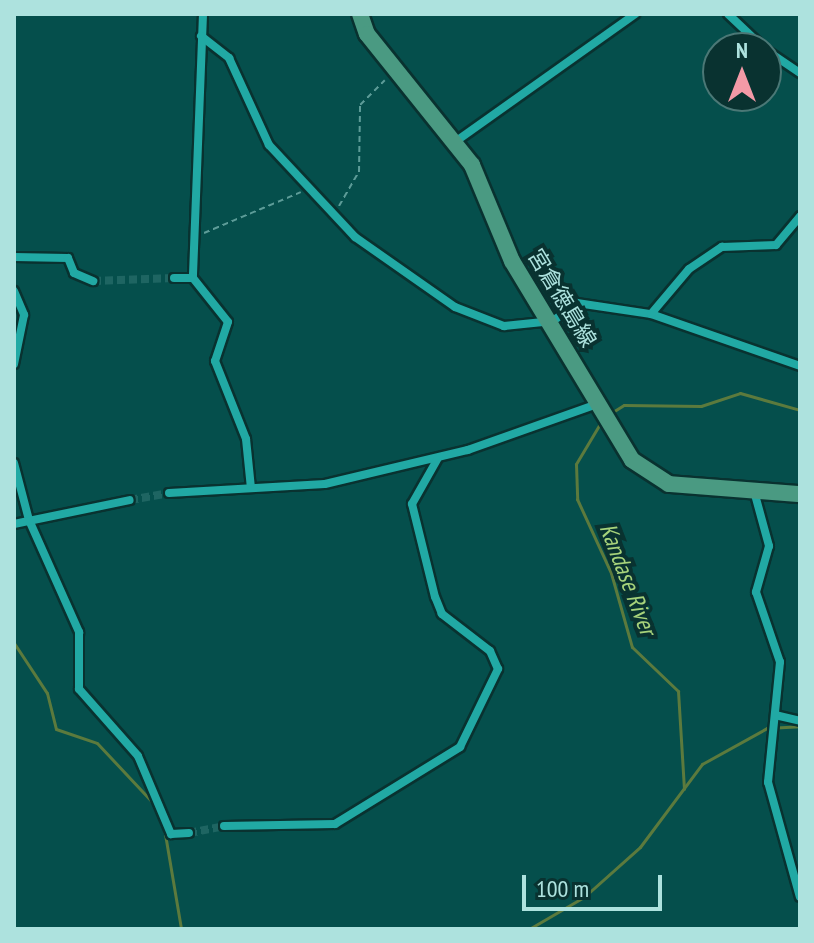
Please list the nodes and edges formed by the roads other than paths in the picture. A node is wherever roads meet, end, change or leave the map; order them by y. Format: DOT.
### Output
graph roads {
  1 [pos="203,14"];
  2 [pos="360,14"];
  3 [pos="635,14"];
  4 [pos="728,14"];
  5 [pos="747,32"];
  6 [pos="201,36"];
  7 [pos="782,61"];
  8 [pos="800,73"];
  9 [pos="455,142"];
  10 [pos="800,216"];
  11 [pos="14,257"];
  12 [pos="174,278"];
  13 [pos="193,278"];
  14 [pos="93,281"];
  15 [pos="14,291"];
  16 [pos="651,314"];
  17 [pos="553,321"];
  18 [pos="14,364"];
  19 [pos="800,366"];
  20 [pos="597,404"];
  21 [pos="438,458"];
  22 [pos="14,463"];
  23 [pos="251,488"];
  24 [pos="754,491"];
  25 [pos="169,493"];
  26 [pos="800,494"];
  27 [pos="130,500"];
  28 [pos="29,520"];
  29 [pos="14,524"];
  30 [pos="775,715"];
  31 [pos="800,721"];
  32 [pos="224,826"];
  33 [pos="189,833"];
  34 [pos="800,897"];
  1 -- 6 [label="street"];
  2 -- 9 [label="main road, 宮倉徳島線"];
  3 -- 9 [label="street"];
  4 -- 5 [label="street"];
  6 -- 13 [label="street"];
  6 -- 17 [label="street"];
  7 -- 8 [label="street"];
  9 -- 17 [label="main road, 宮倉徳島線"];
  10 -- 16 [label="street"];
  11 -- 14 [label="street"];
  12 -- 13 [label="street"];
  13 -- 23 [label="street"];
  15 -- 18 [label="street"];
  16 -- 17 [label="street"];
  16 -- 19 [label="street"];
  17 -- 20 [label="main road, 宮倉徳島線"];
  20 -- 21 [label="street"];
  20 -- 24 [label="main road, 宮倉徳島線"];
  21 -- 23 [label="street"];
  21 -- 32 [label="street"];
  22 -- 28 [label="street"];
  23 -- 25 [label="street"];
  24 -- 26 [label="main road, 宮倉徳島線"];
  24 -- 30 [label="street"];
  27 -- 28 [label="street"];
  28 -- 29 [label="street"];
  28 -- 33 [label="street"];
  30 -- 31 [label="street"];
  30 -- 34 [label="street"];
}
